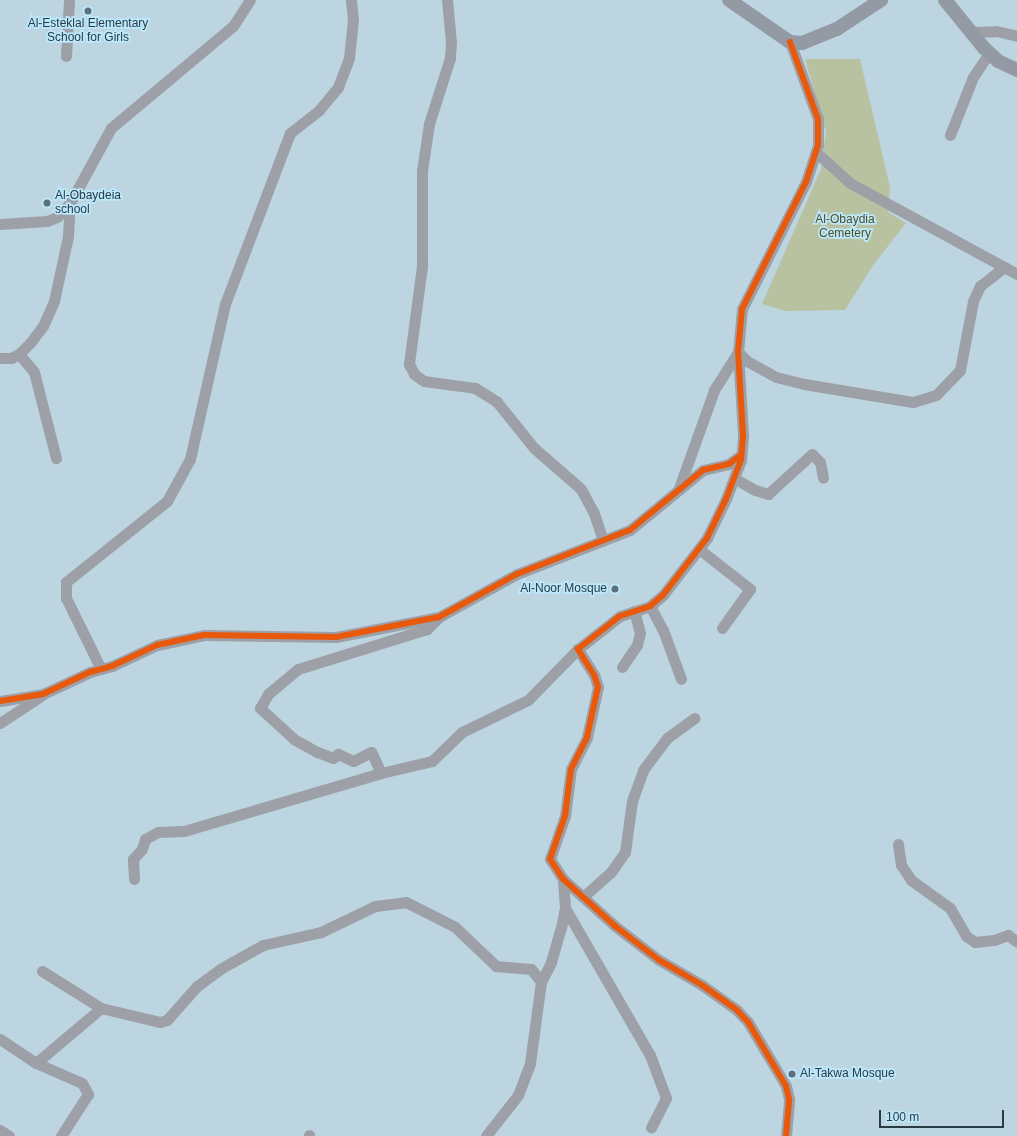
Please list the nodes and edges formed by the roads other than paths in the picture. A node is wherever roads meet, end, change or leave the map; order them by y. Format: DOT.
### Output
graph roads {
  1 [pos="68,0"];
  2 [pos="250,0"];
  3 [pos="351,0"];
  4 [pos="447,0"];
  5 [pos="728,0"];
  6 [pos="881,0"];
  7 [pos="945,0"];
  8 [pos="972,32"];
  9 [pos="1017,36"];
  10 [pos="790,42"];
  11 [pos="990,53"];
  12 [pos="66,56"];
  13 [pos="1017,70"];
  14 [pos="950,135"];
  15 [pos="816,152"];
  16 [pos="70,203"];
  17 [pos="0,224"];
  18 [pos="1004,267"];
  19 [pos="1017,274"];
  20 [pos="738,352"];
  21 [pos="18,354"];
  22 [pos="0,358"];
  23 [pos="741,455"];
  24 [pos="56,458"];
  25 [pos="734,478"];
  26 [pos="823,478"];
  27 [pos="679,489"];
  28 [pos="603,541"];
  29 [pos="699,549"];
  30 [pos="650,606"];
  31 [pos="634,611"];
  32 [pos="439,617"];
  33 [pos="722,628"];
  34 [pos="578,649"];
  35 [pos="622,667"];
  36 [pos="101,668"];
  37 [pos="681,679"];
  38 [pos="43,694"];
  39 [pos="0,701"];
  40 [pos="695,718"];
  41 [pos="0,723"];
  42 [pos="381,773"];
  43 [pos="898,844"];
  44 [pos="134,879"];
  45 [pos="564,879"];
  46 [pos="583,897"];
  47 [pos="565,908"];
  48 [pos="1017,942"];
  49 [pos="42,971"];
  50 [pos="541,982"];
  51 [pos="101,1008"];
  52 [pos="0,1039"];
  53 [pos="36,1063"];
  54 [pos="651,1127"];
  55 [pos="0,1130"];
  56 [pos="9,1136"];
  57 [pos="61,1136"];
  58 [pos="486,1136"];
  59 [pos="786,1136"];
  1 -- 12 [label="street"];
  2 -- 16 [label="street"];
  3 -- 36 [label="street"];
  4 -- 28 [label="street"];
  5 -- 10 [label="main road"];
  6 -- 10 [label="main road"];
  7 -- 8 [label="main road"];
  8 -- 9 [label="street"];
  8 -- 11 [label="main road"];
  10 -- 15 [label="street"];
  11 -- 13 [label="main road"];
  11 -- 14 [label="street"];
  15 -- 18 [label="street"];
  15 -- 20 [label="street"];
  16 -- 17 [label="street"];
  16 -- 21 [label="street"];
  18 -- 19 [label="street"];
  18 -- 20 [label="street"];
  20 -- 23 [label="street"];
  20 -- 27 [label="street"];
  21 -- 22 [label="street"];
  21 -- 24 [label="street"];
  23 -- 25 [label="street"];
  23 -- 27 [label="street"];
  25 -- 26 [label="street"];
  25 -- 29 [label="street"];
  27 -- 28 [label="street"];
  28 -- 32 [label="street"];
  29 -- 30 [label="street"];
  29 -- 33 [label="street"];
  30 -- 31 [label="street"];
  30 -- 37 [label="street"];
  31 -- 34 [label="street"];
  31 -- 35 [label="street"];
  32 -- 36 [label="street"];
  32 -- 42 [label="street"];
  34 -- 42 [label="street"];
  34 -- 45 [label="street"];
  36 -- 38 [label="street"];
  38 -- 39 [label="street"];
  38 -- 41 [label="street"];
  40 -- 46 [label="street"];
  42 -- 44 [label="street"];
  43 -- 48 [label="street"];
  45 -- 46 [label="street"];
  45 -- 47 [label="street"];
  46 -- 59 [label="street"];
  47 -- 50 [label="street"];
  47 -- 54 [label="street"];
  49 -- 51 [label="street"];
  50 -- 51 [label="street"];
  50 -- 58 [label="street"];
  51 -- 53 [label="street"];
  52 -- 53 [label="street"];
  53 -- 57 [label="street"];
  55 -- 56 [label="street"];
}
